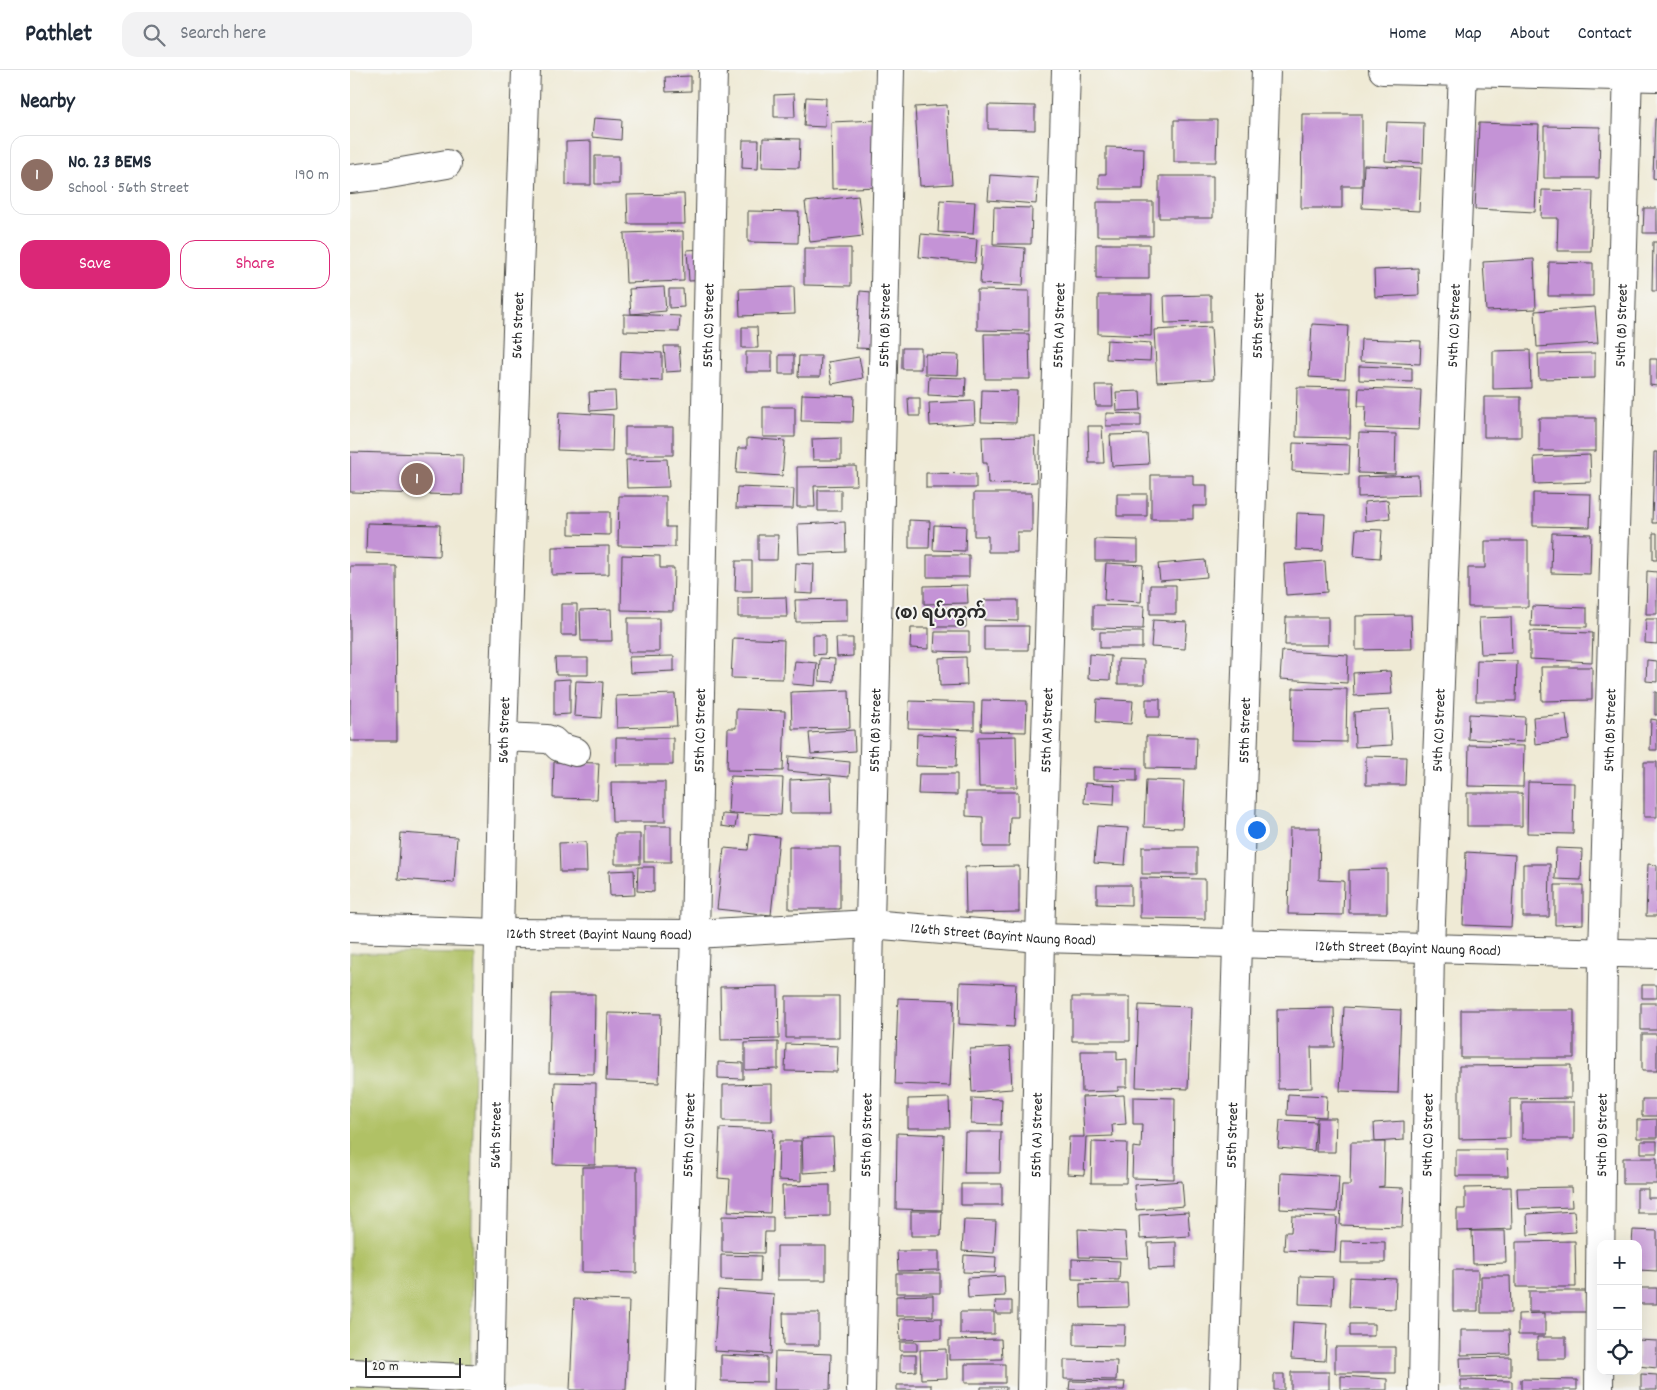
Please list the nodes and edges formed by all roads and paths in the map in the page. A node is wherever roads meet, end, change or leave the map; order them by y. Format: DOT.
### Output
graph roads {
  1 [pos="526,70"];
  2 [pos="713,70"];
  3 [pos="890,70"];
  4 [pos="1066,70"];
  5 [pos="1266,70"];
  6 [pos="1383,70"];
  7 [pos="1464,71"];
  8 [pos="1628,73"];
  9 [pos="1657,77"];
  10 [pos="446,164"];
  11 [pos="350,179"];
  12 [pos="503,737"];
  13 [pos="576,752"];
  14 [pos="870,924"];
  15 [pos="350,928"];
  16 [pos="500,933"];
  17 [pos="695,934"];
  18 [pos="1040,938"];
  19 [pos="1237,944"];
  20 [pos="1430,948"];
  21 [pos="1603,953"];
  22 [pos="1657,954"];
  23 [pos="350,1374"];
  24 [pos="490,1385"];
  25 [pos="680,1390"];
  26 [pos="861,1390"];
  27 [pos="1031,1390"];
  28 [pos="1224,1390"];
  29 [pos="1423,1390"];
  30 [pos="1599,1390"];
  1 -- 12 [label="street, 56th Street"];
  2 -- 17 [label="street, 55th (C) Street"];
  3 -- 14 [label="street, 55th (B) Street"];
  4 -- 18 [label="street, 55th (A) Street"];
  5 -- 19 [label="street, 55th Street"];
  6 -- 7 [label="street"];
  7 -- 8 [label="street"];
  7 -- 20 [label="street, 54th (C) Street"];
  8 -- 9 [label="street"];
  8 -- 21 [label="street, 54th (B) Street"];
  10 -- 11 [label="street"];
  12 -- 13 [label="street"];
  12 -- 16 [label="street, 56th Street"];
  14 -- 17 [label="street, 126th Street (Bayint Naung Road)"];
  14 -- 18 [label="street, 126th Street (Bayint Naung Road)"];
  14 -- 26 [label="street, 55th (B) Street"];
  15 -- 16 [label="street, 126th Street (Bayint Naung Road)"];
  16 -- 17 [label="street, 126th Street (Bayint Naung Road)"];
  16 -- 24 [label="street, 56th Street"];
  17 -- 25 [label="street, 55th (C) Street"];
  18 -- 19 [label="street, 126th Street (Bayint Naung Road)"];
  18 -- 27 [label="street, 55th (A) Street"];
  19 -- 20 [label="street, 126th Street (Bayint Naung Road)"];
  19 -- 28 [label="street, 55th Street"];
  20 -- 21 [label="street, 126th Street (Bayint Naung Road)"];
  20 -- 29 [label="street, 54th (C) Street"];
  21 -- 22 [label="street, 126th Street (Bayint Naung Road)"];
  21 -- 30 [label="street, 54th (B) Street"];
  23 -- 24 [label="street"];
}
